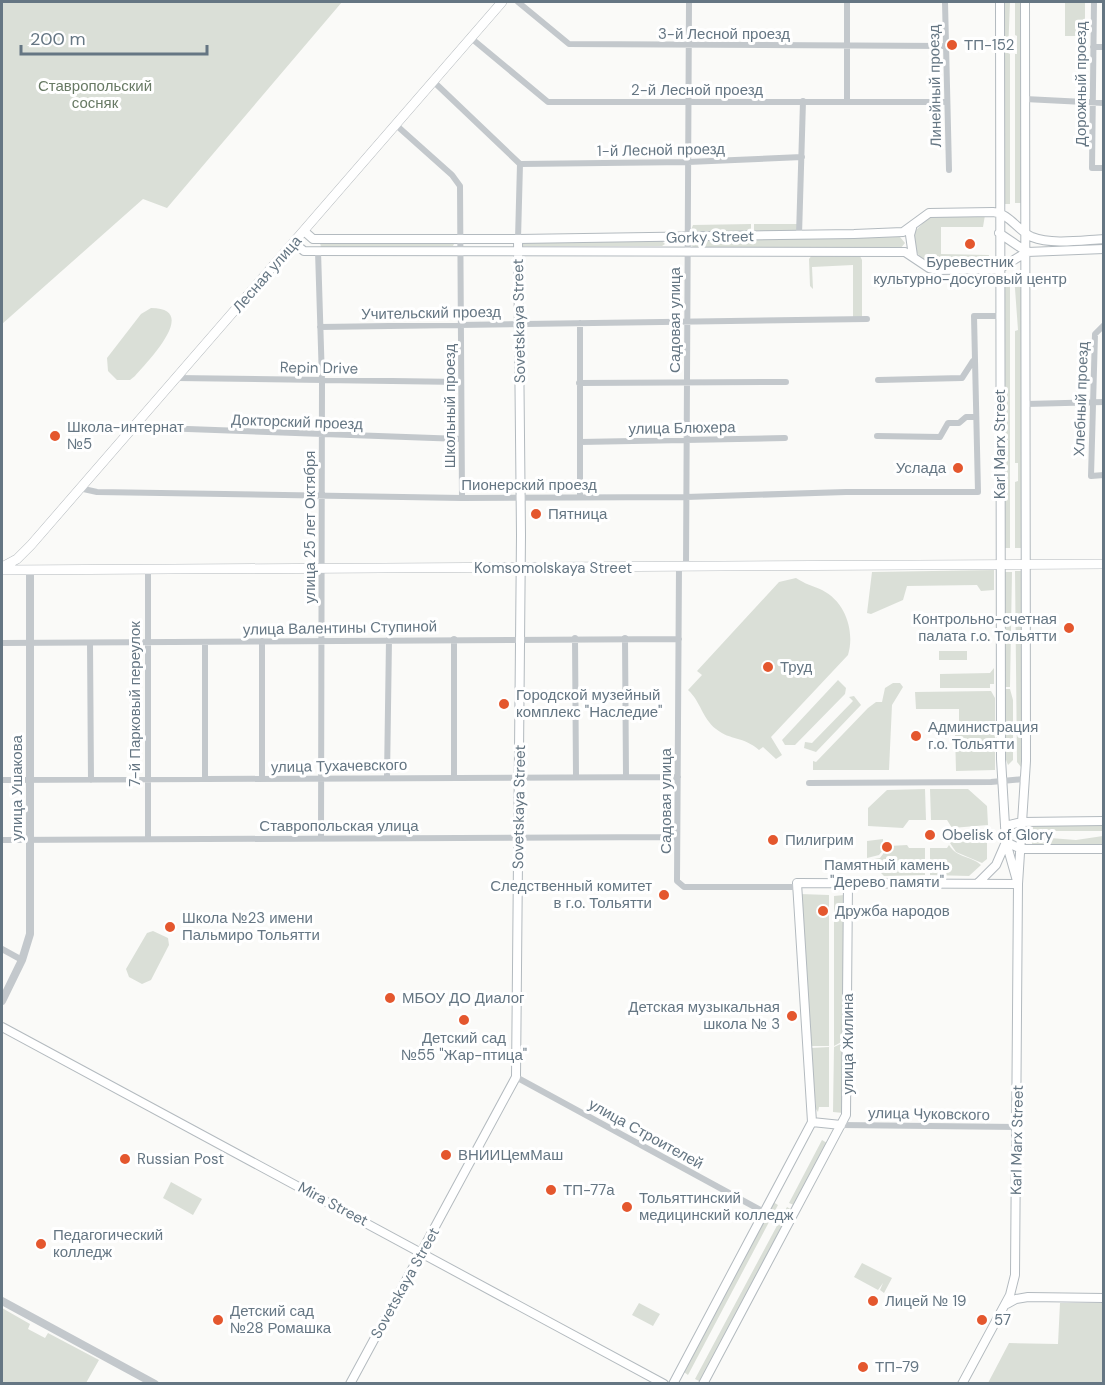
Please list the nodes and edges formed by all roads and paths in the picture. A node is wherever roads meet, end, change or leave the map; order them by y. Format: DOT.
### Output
graph roads {
  1 [pos="502,2"];
  2 [pos="518,2"];
  3 [pos="689,2"];
  4 [pos="847,2"];
  5 [pos="945,2"];
  6 [pos="1000,2"];
  7 [pos="1025,2"];
  8 [pos="1094,2"];
  9 [pos="471,38"];
  10 [pos="848,45"];
  11 [pos="945,46"];
  12 [pos="688,47"];
  13 [pos="1093,47"];
  14 [pos="1104,47"];
  15 [pos="434,82"];
  16 [pos="1025,99"];
  17 [pos="803,101"];
  18 [pos="847,101"];
  19 [pos="947,102"];
  20 [pos="688,103"];
  21 [pos="1092,103"];
  22 [pos="1104,103"];
  23 [pos="396,125"];
  24 [pos="802,157"];
  25 [pos="688,162"];
  26 [pos="520,164"];
  27 [pos="1104,168"];
  28 [pos="949,171"];
  29 [pos="1000,212"];
  30 [pos="912,228"];
  31 [pos="304,231"];
  32 [pos="999,233"];
  33 [pos="1027,234"];
  34 [pos="799,235"];
  35 [pos="688,237"];
  36 [pos="461,239"];
  37 [pos="518,239"];
  38 [pos="1104,239"];
  39 [pos="294,243"];
  40 [pos="1104,249"];
  41 [pos="518,250"];
  42 [pos="318,251"];
  43 [pos="461,251"];
  44 [pos="687,251"];
  45 [pos="1027,252"];
  46 [pos="914,256"];
  47 [pos="999,268"];
  48 [pos="1000,316"];
  49 [pos="867,319"];
  50 [pos="687,322"];
  51 [pos="579,323"];
  52 [pos="520,324"];
  53 [pos="462,325"];
  54 [pos="1103,325"];
  55 [pos="320,327"];
  56 [pos="973,361"];
  57 [pos="177,378"];
  58 [pos="322,380"];
  59 [pos="878,380"];
  60 [pos="687,381"];
  61 [pos="461,382"];
  62 [pos="786,382"];
  63 [pos="579,383"];
  64 [pos="1093,402"];
  65 [pos="1104,402"];
  66 [pos="1026,404"];
  67 [pos="975,417"];
  68 [pos="133,427"];
  69 [pos="322,435"];
  70 [pos="877,436"];
  71 [pos="785,438"];
  72 [pos="461,439"];
  73 [pos="687,440"];
  74 [pos="580,442"];
  75 [pos="1104,475"];
  76 [pos="79,488"];
  77 [pos="580,496"];
  78 [pos="323,497"];
  79 [pos="521,497"];
  80 [pos="686,497"];
  81 [pos="462,498"];
  82 [pos="32,545"];
  83 [pos="1000,563"];
  84 [pos="1026,564"];
  85 [pos="1104,564"];
  86 [pos="683,567"];
  87 [pos="521,568"];
  88 [pos="2,569"];
  89 [pos="148,569"];
  90 [pos="323,569"];
  91 [pos="30,570"];
  92 [pos="520,638"];
  93 [pos="575,638"];
  94 [pos="625,638"];
  95 [pos="389,639"];
  96 [pos="454,639"];
  97 [pos="679,639"];
  98 [pos="322,640"];
  99 [pos="262,641"];
  100 [pos="31,642"];
  101 [pos="147,642"];
  102 [pos="205,642"];
  103 [pos="2,643"];
  104 [pos="90,643"];
  105 [pos="519,776"];
  106 [pos="387,777"];
  107 [pos="454,777"];
  108 [pos="576,777"];
  109 [pos="626,777"];
  110 [pos="678,777"];
  111 [pos="321,778"];
  112 [pos="1024,778"];
  113 [pos="30,779"];
  114 [pos="205,779"];
  115 [pos="262,779"];
  116 [pos="2,780"];
  117 [pos="91,780"];
  118 [pos="147,780"];
  119 [pos="1003,780"];
  120 [pos="809,783"];
  121 [pos="1104,821"];
  122 [pos="1022,822"];
  123 [pos="1005,826"];
  124 [pos="518,837"];
  125 [pos="677,837"];
  126 [pos="321,838"];
  127 [pos="148,839"];
  128 [pos="2,840"];
  129 [pos="30,840"];
  130 [pos="1006,842"];
  131 [pos="1021,849"];
  132 [pos="1104,849"];
  133 [pos="977,883"];
  134 [pos="848,884"];
  135 [pos="1018,884"];
  136 [pos="797,885"];
  137 [pos="2,949"];
  138 [pos="22,960"];
  139 [pos="2,1001"];
  140 [pos="2,1027"];
  141 [pos="516,1077"];
  142 [pos="812,1122"];
  143 [pos="841,1125"];
  144 [pos="1016,1127"];
  145 [pos="764,1212"];
  146 [pos="422,1252"];
  147 [pos="1104,1298"];
  148 [pos="2,1301"];
  149 [pos="1004,1307"];
  150 [pos="155,1383"];
  151 [pos="350,1383"];
  152 [pos="664,1383"];
  153 [pos="673,1383"];
  154 [pos="703,1383"];
  155 [pos="963,1383"];
  1 -- 9 [label="main road, Лесная улица"];
  2 -- 12 [label="street, 3-й Лесной проезд"];
  3 -- 12 [label="street, Садовая улица"];
  4 -- 10 [label="street"];
  5 -- 11 [label="street, Линейный проезд"];
  6 -- 29 [label="main road, Karl Marx Street"];
  7 -- 16 [label="main road, Karl Marx Street"];
  8 -- 13 [label="street, Дорожный проезд"];
  9 -- 15 [label="main road, Лесная улица"];
  9 -- 20 [label="street, 2-й Лесной проезд"];
  10 -- 11 [label="street, 3-й Лесной проезд"];
  10 -- 12 [label="street, 3-й Лесной проезд"];
  10 -- 18 [label="street"];
  11 -- 19 [label="street, Линейный проезд"];
  12 -- 20 [label="street, Садовая улица"];
  13 -- 14 [label="street"];
  13 -- 21 [label="street, Дорожный проезд"];
  15 -- 23 [label="main road, Лесная улица"];
  15 -- 26 [label="street"];
  16 -- 21 [label="street"];
  16 -- 33 [label="main road, Karl Marx Street"];
  17 -- 18 [label="street, 2-й Лесной проезд"];
  17 -- 20 [label="street, 2-й Лесной проезд"];
  17 -- 24 [label="street"];
  18 -- 19 [label="street, 2-й Лесной проезд"];
  19 -- 28 [label="street, Линейный проезд"];
  20 -- 25 [label="street, Садовая улица"];
  21 -- 22 [label="street"];
  21 -- 27 [label="street, Дорожный проезд"];
  23 -- 31 [label="main road, Лесная улица"];
  23 -- 36 [label="street, Школьный проезд"];
  24 -- 25 [label="street, 1-й Лесной проезд"];
  24 -- 34 [label="street"];
  25 -- 26 [label="street, 1-й Лесной проезд"];
  25 -- 35 [label="street, Садовая улица"];
  26 -- 37 [label="street, Sovetskaya Street"];
  29 -- 30 [label="main road, Gorky Street"];
  29 -- 32 [label="main road, Karl Marx Street"];
  29 -- 33 [label="main road"];
  30 -- 34 [label="main road, Gorky Street"];
  30 -- 46 [label="main road"];
  31 -- 36 [label="main road, Gorky Street"];
  31 -- 39 [label="main road, Лесная улица"];
  32 -- 45 [label="main road"];
  32 -- 47 [label="main road, Karl Marx Street"];
  33 -- 38 [label="main road"];
  33 -- 45 [label="main road, Karl Marx Street"];
  34 -- 35 [label="main road, Gorky Street"];
  35 -- 37 [label="main road, Gorky Street"];
  35 -- 44 [label="street, Садовая улица"];
  36 -- 37 [label="main road, Gorky Street"];
  36 -- 43 [label="street, Школьный проезд"];
  37 -- 41 [label="main road, Sovetskaya Street"];
  39 -- 42 [label="main road, Gorky Street"];
  39 -- 57 [label="main road, Лесная улица"];
  40 -- 45 [label="main road, Gorky Street"];
  41 -- 43 [label="main road, Gorky Street"];
  41 -- 44 [label="main road, Gorky Street"];
  41 -- 52 [label="main road, Sovetskaya Street"];
  42 -- 43 [label="main road, Gorky Street"];
  42 -- 55 [label="street, улица 25 лет Октября"];
  43 -- 53 [label="street, Школьный проезд"];
  44 -- 46 [label="main road, Gorky Street"];
  44 -- 50 [label="street, Садовая улица"];
  45 -- 47 [label="main road, Gorky Street"];
  45 -- 66 [label="main road, Karl Marx Street"];
  46 -- 47 [label="main road, Gorky Street"];
  47 -- 48 [label="main road, Karl Marx Street"];
  48 -- 56 [label="street"];
  48 -- 83 [label="main road, Karl Marx Street"];
  49 -- 50 [label="street, Учительский проезд"];
  50 -- 51 [label="street, Учительский проезд"];
  50 -- 60 [label="street, Садовая улица"];
  51 -- 52 [label="street, Учительский проезд"];
  51 -- 63 [label="street"];
  52 -- 53 [label="street, Учительский проезд"];
  52 -- 79 [label="main road, Sovetskaya Street"];
  53 -- 55 [label="street, Учительский проезд"];
  53 -- 61 [label="street, Школьный проезд"];
  54 -- 64 [label="street, Хлебный проезд"];
  55 -- 58 [label="street, улица 25 лет Октября"];
  56 -- 59 [label="street"];
  56 -- 67 [label="street"];
  57 -- 58 [label="street, Repin Drive"];
  57 -- 68 [label="main road, Лесная улица"];
  58 -- 61 [label="street, Repin Drive"];
  58 -- 69 [label="street, улица 25 лет Октября"];
  60 -- 62 [label="street"];
  60 -- 63 [label="street"];
  60 -- 73 [label="street, Садовая улица"];
  61 -- 72 [label="street, Школьный проезд"];
  63 -- 74 [label="street"];
  64 -- 65 [label="street"];
  64 -- 66 [label="street"];
  64 -- 75 [label="street, Хлебный проезд"];
  66 -- 84 [label="main road, Karl Marx Street"];
  67 -- 70 [label="street"];
  67 -- 80 [label="street, Пионерский проезд"];
  68 -- 69 [label="street, Докторский проезд"];
  68 -- 76 [label="main road, Лесная улица"];
  69 -- 72 [label="street, Докторский проезд"];
  69 -- 78 [label="street, улица 25 лет Октября"];
  71 -- 73 [label="street, улица Блюхера"];
  72 -- 81 [label="street, Школьный проезд"];
  73 -- 74 [label="street, улица Блюхера"];
  73 -- 80 [label="street, Садовая улица"];
  74 -- 77 [label="street"];
  76 -- 78 [label="street, Пионерский проезд"];
  76 -- 82 [label="main road, Лесная улица"];
  77 -- 79 [label="street, Пионерский проезд"];
  77 -- 80 [label="street, Пионерский проезд"];
  78 -- 81 [label="street, Пионерский проезд"];
  78 -- 90 [label="street, улица 25 лет Октября"];
  79 -- 81 [label="street, Пионерский проезд"];
  79 -- 87 [label="main road, Sovetskaya Street"];
  80 -- 86 [label="street, Садовая улица"];
  82 -- 88 [label="main road, Лесная улица"];
  82 -- 91 [label="main road"];
  83 -- 84 [label="main road, Komsomolskaya Street"];
  83 -- 86 [label="main road, Komsomolskaya Street"];
  83 -- 119 [label="main road, Karl Marx Street"];
  84 -- 85 [label="main road, Komsomolskaya Street"];
  84 -- 112 [label="main road, Karl Marx Street"];
  86 -- 87 [label="main road, Komsomolskaya Street"];
  86 -- 97 [label="street, Садовая улица"];
  87 -- 90 [label="main road, Komsomolskaya Street"];
  87 -- 92 [label="main road, Sovetskaya Street"];
  88 -- 91 [label="main road, Komsomolskaya Street"];
  89 -- 90 [label="main road, Komsomolskaya Street"];
  89 -- 91 [label="main road, Komsomolskaya Street"];
  89 -- 101 [label="street, 7-й Парковый переулок"];
  90 -- 98 [label="street, улица 25 лет Октября"];
  91 -- 100 [label="street, улица Ушакова"];
  92 -- 93 [label="street, улица Валентины Ступиной"];
  92 -- 96 [label="street, улица Валентины Ступиной"];
  92 -- 105 [label="main road, Sovetskaya Street"];
  93 -- 94 [label="street, улица Валентины Ступиной"];
  93 -- 108 [label="street"];
  94 -- 97 [label="street, улица Валентины Ступиной"];
  94 -- 109 [label="street"];
  95 -- 96 [label="street, улица Валентины Ступиной"];
  95 -- 98 [label="street, улица Валентины Ступиной"];
  95 -- 106 [label="street"];
  96 -- 107 [label="street"];
  97 -- 110 [label="street, Садовая улица"];
  98 -- 99 [label="street, улица Валентины Ступиной"];
  98 -- 111 [label="street, улица 25 лет Октября"];
  99 -- 102 [label="street, улица Валентины Ступиной"];
  99 -- 115 [label="street"];
  100 -- 103 [label="street, улица Валентины Ступиной"];
  100 -- 104 [label="street, улица Валентины Ступиной"];
  100 -- 113 [label="street, улица Ушакова"];
  101 -- 102 [label="street, улица Валентины Ступиной"];
  101 -- 104 [label="street, улица Валентины Ступиной"];
  101 -- 118 [label="street, 7-й Парковый переулок"];
  102 -- 114 [label="street"];
  104 -- 117 [label="street"];
  105 -- 107 [label="street, улица Тухачевского"];
  105 -- 108 [label="street, улица Тухачевского"];
  105 -- 124 [label="main road, Sovetskaya Street"];
  106 -- 107 [label="street, улица Тухачевского"];
  106 -- 111 [label="street, улица Тухачевского"];
  108 -- 109 [label="street, улица Тухачевского"];
  109 -- 110 [label="street, улица Тухачевского"];
  110 -- 125 [label="street, Садовая улица"];
  111 -- 115 [label="street, улица Тухачевского"];
  111 -- 126 [label="street, улица 25 лет Октября"];
  112 -- 119 [label="street"];
  112 -- 122 [label="main road, Karl Marx Street"];
  113 -- 116 [label="street, улица Тухачевского"];
  113 -- 117 [label="street, улица Тухачевского"];
  113 -- 129 [label="street, улица Ушакова"];
  114 -- 115 [label="street, улица Тухачевского"];
  114 -- 118 [label="street, улица Тухачевского"];
  117 -- 118 [label="street, улица Тухачевского"];
  118 -- 127 [label="street, 7-й Парковый переулок"];
  119 -- 120 [label="street"];
  119 -- 123 [label="main road, Karl Marx Street"];
  121 -- 122 [label="main road"];
  122 -- 123 [label="main road"];
  122 -- 131 [label="main road, Karl Marx Street"];
  123 -- 130 [label="main road, Karl Marx Street"];
  124 -- 125 [label="street, Ставропольская улица"];
  124 -- 126 [label="street, Ставропольская улица"];
  124 -- 141 [label="main road, Sovetskaya Street"];
  125 -- 136 [label="street, Садовая улица"];
  126 -- 127 [label="street, Ставропольская улица"];
  127 -- 129 [label="street, Ставропольская улица"];
  128 -- 129 [label="street, Ставропольская улица"];
  129 -- 138 [label="street, улица Ушакова"];
  130 -- 131 [label="main road"];
  130 -- 133 [label="main road"];
  130 -- 135 [label="main road, Karl Marx Street"];
  131 -- 132 [label="main road"];
  131 -- 135 [label="main road, Karl Marx Street"];
  133 -- 134 [label="main road"];
  133 -- 135 [label="main road"];
  134 -- 136 [label="main road"];
  134 -- 143 [label="main road, улица Жилина"];
  135 -- 144 [label="main road, Karl Marx Street"];
  136 -- 142 [label="main road"];
  137 -- 138 [label="street"];
  138 -- 139 [label="street, улица Ушакова"];
  140 -- 146 [label="main road, Mira Street"];
  141 -- 145 [label="street, улица Строителей"];
  141 -- 146 [label="main road, Sovetskaya Street"];
  142 -- 143 [label="main road"];
  142 -- 145 [label="main road"];
  143 -- 144 [label="street, улица Чуковского"];
  143 -- 154 [label="main road, улица Жилина"];
  144 -- 149 [label="main road, Karl Marx Street"];
  145 -- 153 [label="main road"];
  146 -- 151 [label="main road, Sovetskaya Street"];
  146 -- 152 [label="main road, Mira Street"];
  147 -- 149 [label="main road"];
  148 -- 150 [label="street"];
  149 -- 155 [label="main road, Karl Marx Street"];
}
